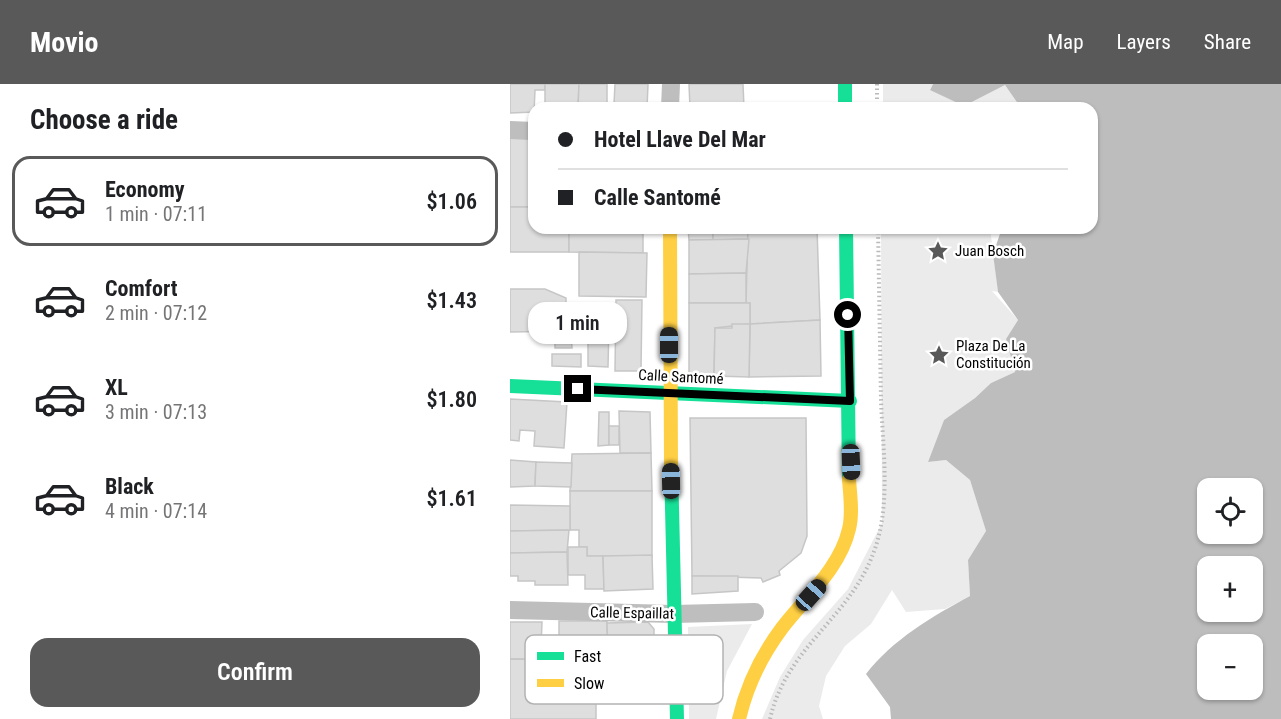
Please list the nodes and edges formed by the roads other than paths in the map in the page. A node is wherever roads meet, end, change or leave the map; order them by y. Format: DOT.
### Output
graph roads {
  1 [pos="670,84"];
  2 [pos="845,84"];
  3 [pos="670,102"];
  4 [pos="845,102"];
  5 [pos="510,130"];
  6 [pos="528,131"];
  7 [pos="670,234"];
  8 [pos="846,234"];
  9 [pos="510,386"];
  10 [pos="669,392"];
  11 [pos="850,401"];
  12 [pos="510,610"];
  13 [pos="755,612"];
  14 [pos="674,614"];
  15 [pos="675,635"];
  16 [pos="677,704"];
  17 [pos="677,719"];
  18 [pos="739,719"];
  1 -- 3 [label="street"];
  2 -- 4 [label="street"];
  5 -- 6 [label="street"];
  7 -- 10 [label="street"];
  8 -- 11 [label="street"];
  9 -- 10 [label="street, Calle Santomé"];
  10 -- 11 [label="street, Calle Santomé"];
  10 -- 14 [label="street"];
  11 -- 18 [label="street"];
  12 -- 14 [label="street, Calle Espaillat"];
  13 -- 14 [label="street, Calle Espaillat"];
  14 -- 15 [label="street"];
  16 -- 17 [label="street"];
}
